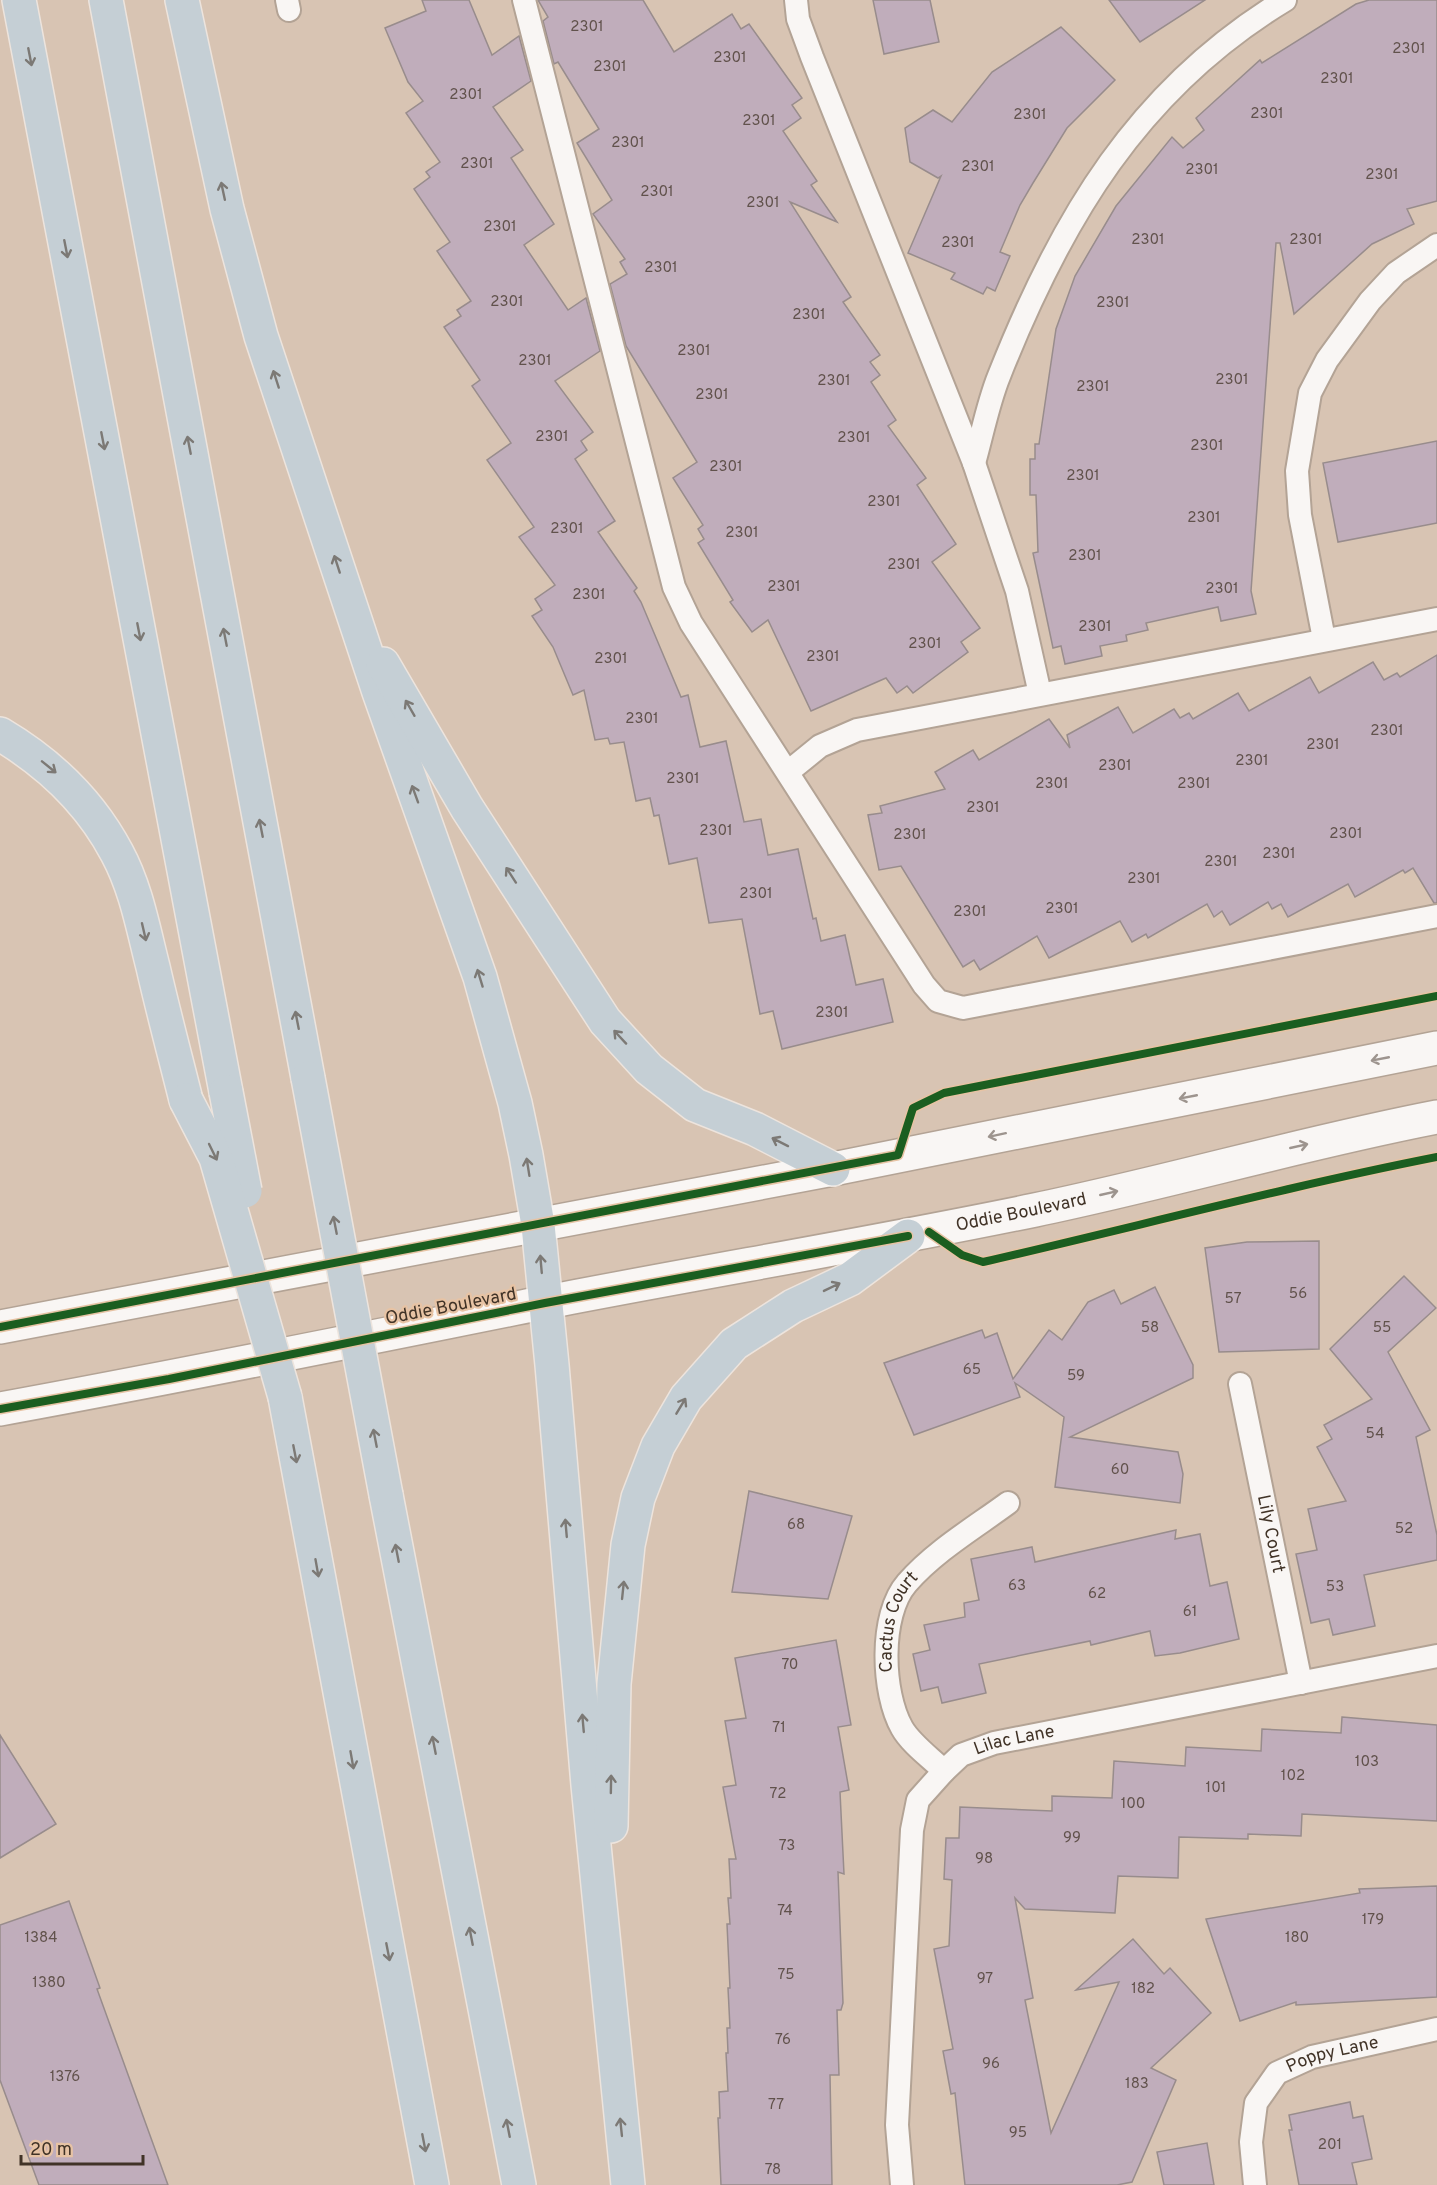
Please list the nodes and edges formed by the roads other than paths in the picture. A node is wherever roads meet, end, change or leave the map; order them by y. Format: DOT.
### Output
graph roads {
  1 [pos="19,0"];
  2 [pos="106,0"];
  3 [pos="182,0"];
  4 [pos="524,0"];
  5 [pos="796,0"];
  6 [pos="1286,0"];
  7 [pos="1437,245"];
  8 [pos="974,463"];
  9 [pos="1437,619"];
  10 [pos="355,620"];
  11 [pos="1324,639"];
  12 [pos="1040,694"];
  13 [pos="0,734"];
  14 [pos="788,772"];
  15 [pos="1437,916"];
  16 [pos="1437,1048"];
  17 [pos="1437,1117"];
  18 [pos="833,1169"];
  19 [pos="538,1225"];
  20 [pos="908,1236"];
  21 [pos="545,1303"];
  22 [pos="0,1327"];
  23 [pos="1240,1384"];
  24 [pos="285,1397"];
  25 [pos="0,1409"];
  26 [pos="1008,1503"];
  27 [pos="1437,1656"];
  28 [pos="1301,1683"];
  29 [pos="944,1771"];
  30 [pos="1437,2029"];
  31 [pos="613,2053"];
  32 [pos="432,2185"];
  33 [pos="519,2185"];
  34 [pos="628,2185"];
  35 [pos="902,2185"];
  36 [pos="1255,2185"];
  1 -- 24 [label="highway, one-way, bridge"];
  33 -- 2 [label="highway, one-way, bridge"];
  10 -- 3 [label="highway, one-way"];
  4 -- 14 [label="lane"];
  5 -- 8 [label="lane"];
  6 -- 8 [label="lane"];
  7 -- 11 [label="lane"];
  8 -- 12 [label="lane"];
  9 -- 11 [label="lane"];
  18 -- 10 [label="highway, one-way"];
  19 -- 10 [label="highway, one-way"];
  11 -- 12 [label="lane"];
  12 -- 14 [label="lane"];
  13 -- 24 [label="highway, one-way, bridge"];
  14 -- 15 [label="lane"];
  16 -- 18 [label="main road, one-way"];
  20 -- 17 [label="main road, Oddie Boulevard, one-way"];
  18 -- 19 [label="main road"];
  21 -- 19 [label="highway, one-way"];
  19 -- 22 [label="main road"];
  20 -- 21 [label="main road, Oddie Boulevard"];
  31 -- 20 [label="highway, one-way"];
  21 -- 25 [label="main road, Oddie Boulevard"];
  31 -- 21 [label="highway, one-way"];
  23 -- 28 [label="lane, Lily Court"];
  24 -- 32 [label="highway, one-way"];
  26 -- 29 [label="lane, Cactus Court"];
  27 -- 28 [label="lane, Lilac Lane"];
  28 -- 29 [label="lane, Lilac Lane"];
  29 -- 35 [label="lane, Lilac Lane"];
  30 -- 36 [label="lane, Poppy Lane"];
  34 -- 31 [label="highway, one-way"];
}
